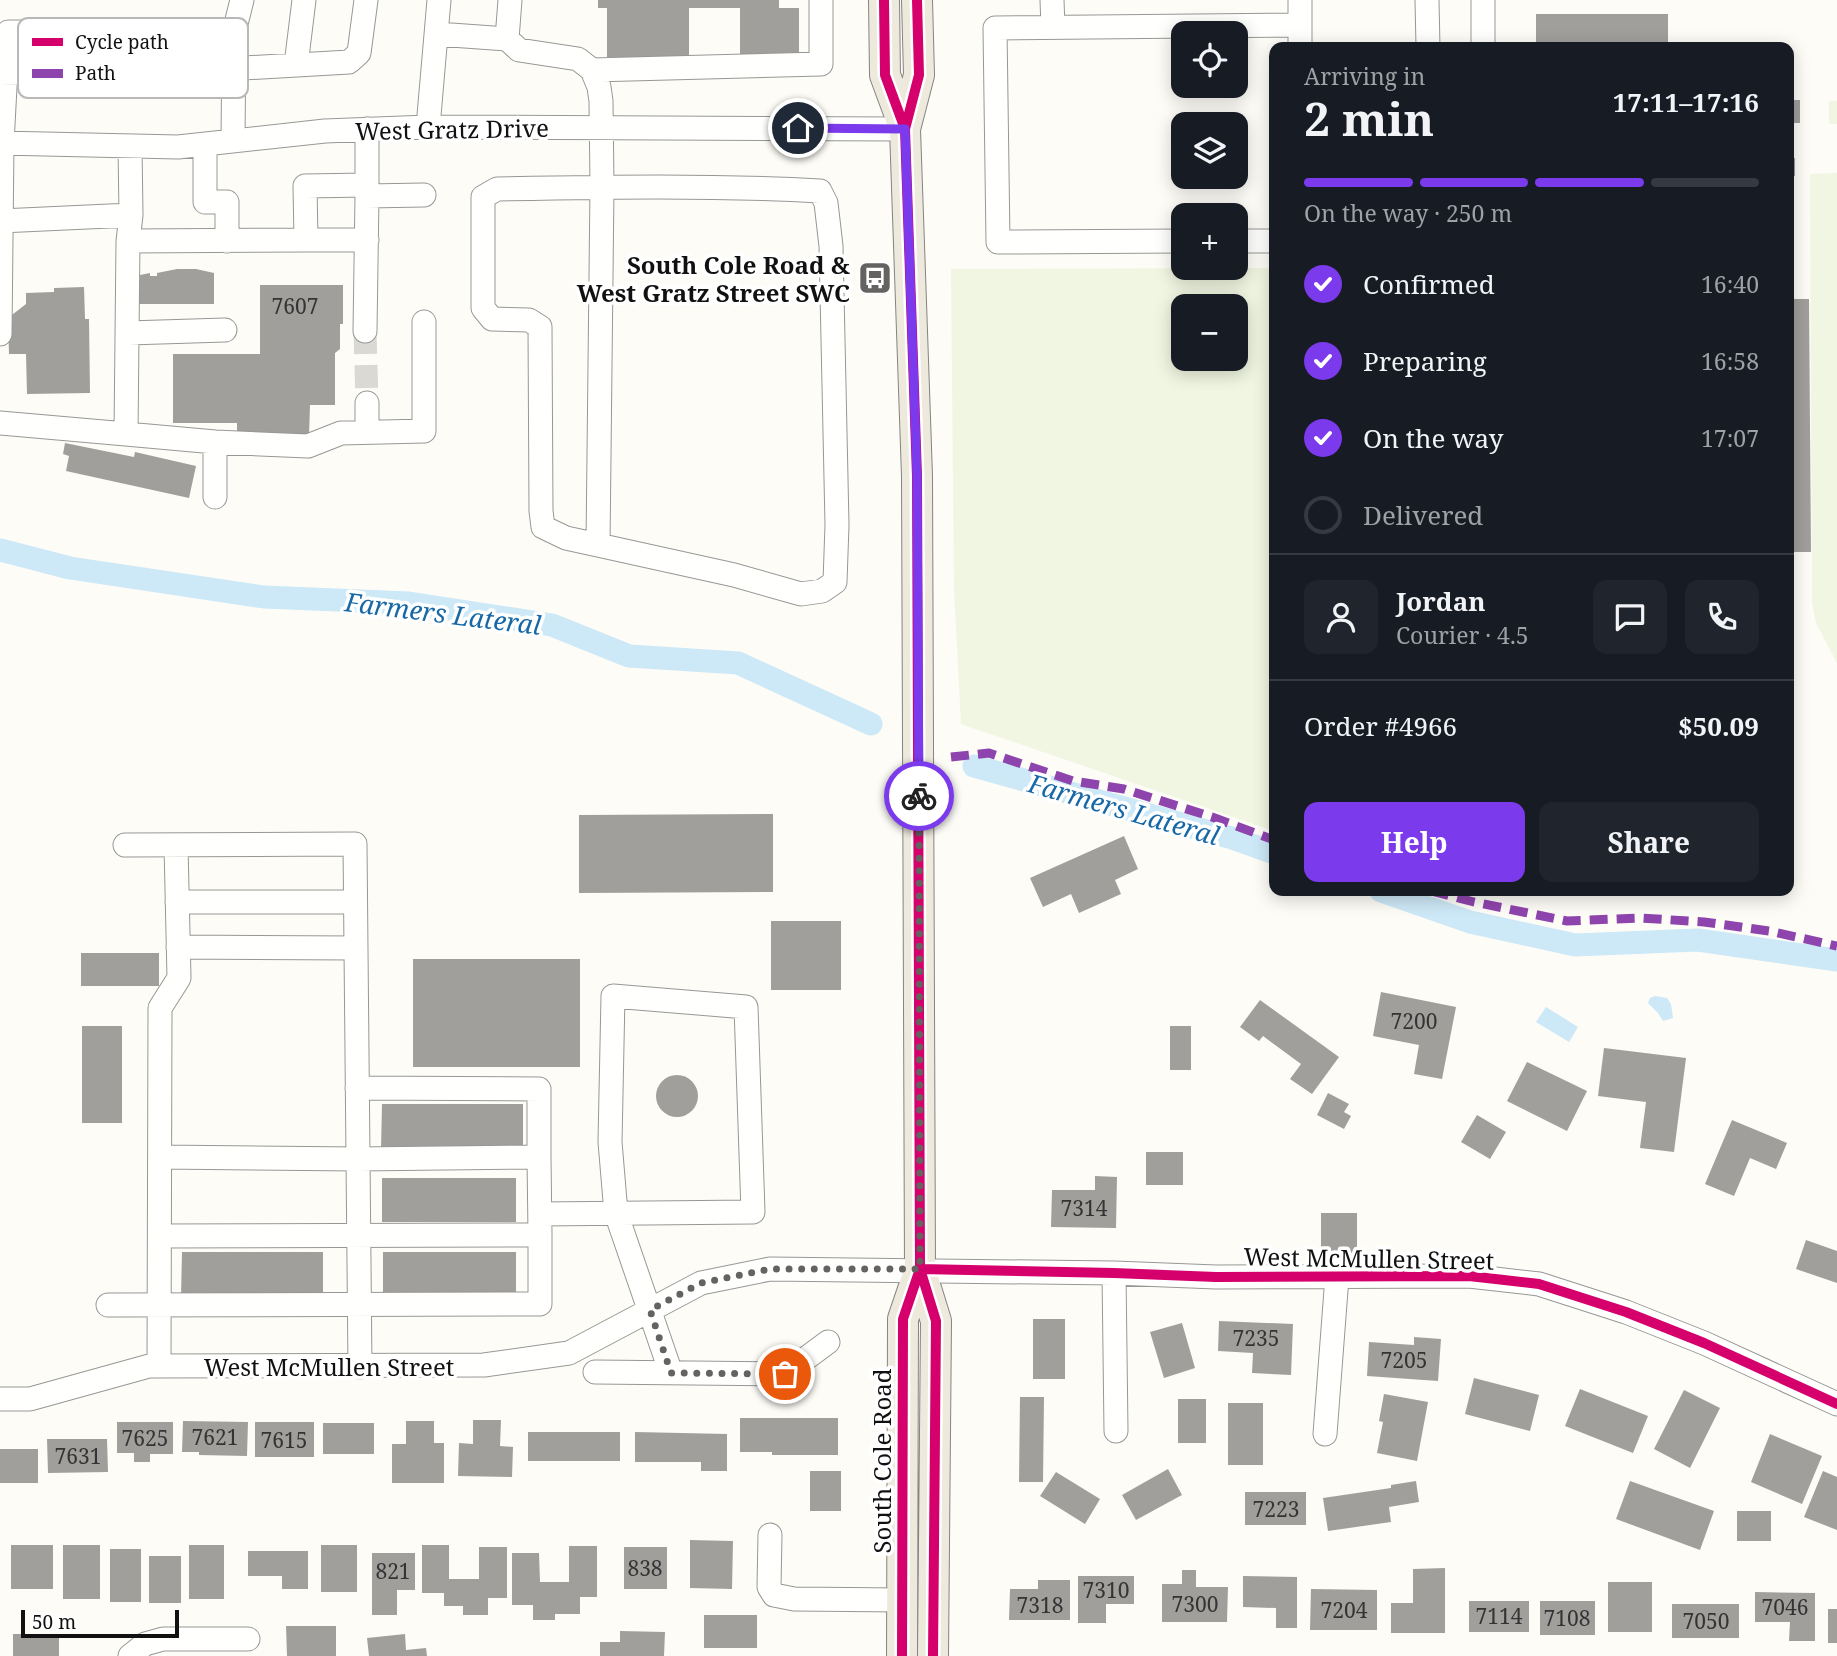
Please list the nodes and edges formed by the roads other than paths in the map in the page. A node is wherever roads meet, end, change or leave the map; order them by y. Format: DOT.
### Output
graph roads {
  1 [pos="242,0"];
  2 [pos="304,0"];
  3 [pos="366,0"];
  4 [pos="439,0"];
  5 [pos="510,0"];
  6 [pos="821,0"];
  7 [pos="884,0"];
  8 [pos="917,0"];
  9 [pos="1052,0"];
  10 [pos="1300,0"];
  11 [pos="1427,0"];
  12 [pos="1483,0"];
  13 [pos="238,18"];
  14 [pos="1053,27"];
  15 [pos="18,32"];
  16 [pos="437,34"];
  17 [pos="1300,36"];
  18 [pos="508,39"];
  19 [pos="1428,42"];
  20 [pos="1483,42"];
  21 [pos="296,65"];
  22 [pos="248,67"];
  23 [pos="592,70"];
  24 [pos="3,73"];
  25 [pos="233,98"];
  26 [pos="428,127"];
  27 [pos="603,128"];
  28 [pos="367,129"];
  29 [pos="905,129"];
  30 [pos="233,141"];
  31 [pos="1,143"];
  32 [pos="205,144"];
  33 [pos="130,146"];
  34 [pos="602,187"];
  35 [pos="367,190"];
  36 [pos="424,195"];
  37 [pos="131,215"];
  38 [pos="0,220"];
  39 [pos="306,240"];
  40 [pos="367,240"];
  41 [pos="128,241"];
  42 [pos="227,241"];
  43 [pos="1171,241"];
  44 [pos="1248,241"];
  45 [pos="1269,241"];
  46 [pos="424,322"];
  47 [pos="225,330"];
  48 [pos="365,331"];
  49 [pos="128,332"];
  50 [pos="0,334"];
  51 [pos="367,402"];
  52 [pos="0,423"];
  53 [pos="367,430"];
  54 [pos="126,434"];
  55 [pos="215,442"];
  56 [pos="215,497"];
  57 [pos="598,545"];
  58 [pos="125,845"];
  59 [pos="176,845"];
  60 [pos="177,902"];
  61 [pos="355,902"];
  62 [pos="178,947"];
  63 [pos="356,947"];
  64 [pos="357,1088"];
  65 [pos="160,1157"];
  66 [pos="539,1157"];
  67 [pos="358,1160"];
  68 [pos="616,1213"];
  69 [pos="540,1225"];
  70 [pos="160,1236"];
  71 [pos="358,1236"];
  72 [pos="920,1269"];
  73 [pos="1114,1273"];
  74 [pos="1337,1277"];
  75 [pos="108,1305"];
  76 [pos="159,1306"];
  77 [pos="359,1306"];
  78 [pos="650,1310"];
  79 [pos="828,1342"];
  80 [pos="159,1366"];
  81 [pos="360,1367"];
  82 [pos="595,1372"];
  83 [pos="671,1373"];
  84 [pos="0,1399"];
  85 [pos="1837,1404"];
  86 [pos="1115,1431"];
  87 [pos="1325,1434"];
  88 [pos="770,1535"];
  89 [pos="902,1600"];
  90 [pos="248,1639"];
  91 [pos="130,1656"];
  92 [pos="902,1656"];
  93 [pos="933,1656"];
  1 -- 13 [label="street"];
  2 -- 21 [label="street"];
  3 -- 21 [label="street"];
  4 -- 16 [label="street"];
  5 -- 18 [label="street"];
  6 -- 23 [label="street"];
  7 -- 29 [label="main road, South Cole Road"];
  8 -- 29 [label="main road, South Cole Road"];
  9 -- 14 [label="street"];
  10 -- 17 [label="street"];
  11 -- 19 [label="street"];
  12 -- 20 [label="street"];
  14 -- 17 [label="street"];
  14 -- 43 [label="street"];
  15 -- 24 [label="street"];
  16 -- 18 [label="street"];
  16 -- 26 [label="street"];
  18 -- 23 [label="street"];
  21 -- 22 [label="street"];
  23 -- 27 [label="street"];
  24 -- 31 [label="street"];
  25 -- 30 [label="street"];
  26 -- 27 [label="street, West Gratz Drive"];
  26 -- 28 [label="street, West Gratz Drive"];
  27 -- 29 [label="street, West Gratz Drive"];
  27 -- 34 [label="street"];
  28 -- 30 [label="street, West Gratz Drive"];
  28 -- 35 [label="street"];
  29 -- 72 [label="main road, South Cole Road"];
  30 -- 32 [label="street, West Gratz Drive"];
  31 -- 33 [label="street, West Gratz Drive"];
  31 -- 38 [label="street"];
  32 -- 33 [label="street, West Gratz Drive"];
  32 -- 42 [label="street"];
  33 -- 37 [label="street"];
  34 -- 57 [label="street"];
  34 -- 57 [label="street"];
  34 -- 57 [label="street"];
  35 -- 36 [label="street"];
  35 -- 39 [label="street"];
  35 -- 40 [label="street"];
  37 -- 38 [label="street"];
  37 -- 41 [label="street"];
  38 -- 50 [label="street"];
  39 -- 40 [label="street"];
  39 -- 42 [label="street"];
  40 -- 48 [label="street"];
  41 -- 42 [label="street"];
  41 -- 49 [label="street"];
  44 -- 45 [label="street"];
  46 -- 53 [label="street"];
  47 -- 49 [label="street"];
  49 -- 54 [label="street"];
  51 -- 53 [label="street"];
  52 -- 54 [label="street"];
  53 -- 55 [label="street"];
  54 -- 55 [label="street"];
  55 -- 56 [label="street"];
  58 -- 59 [label="street"];
  59 -- 60 [label="street"];
  59 -- 61 [label="street"];
  60 -- 61 [label="street"];
  60 -- 62 [label="street"];
  61 -- 63 [label="street"];
  62 -- 63 [label="street"];
  62 -- 65 [label="street"];
  63 -- 64 [label="street"];
  64 -- 66 [label="street"];
  64 -- 67 [label="street"];
  65 -- 67 [label="street"];
  65 -- 70 [label="street"];
  66 -- 67 [label="street"];
  66 -- 69 [label="street"];
  67 -- 71 [label="street"];
  68 -- 68 [label="street"];
  68 -- 69 [label="street"];
  68 -- 78 [label="street"];
  69 -- 71 [label="street"];
  69 -- 77 [label="street"];
  70 -- 71 [label="street"];
  70 -- 76 [label="street"];
  71 -- 77 [label="street"];
  72 -- 73 [label="street, West McMullen Street"];
  72 -- 78 [label="street, West McMullen Street"];
  72 -- 89 [label="main road, South Cole Road"];
  72 -- 93 [label="main road, South Cole Road"];
  73 -- 74 [label="street, West McMullen Street"];
  73 -- 86 [label="street"];
  74 -- 85 [label="street, West McMullen Street"];
  74 -- 87 [label="street, West McMullen Street"];
  75 -- 76 [label="street"];
  76 -- 77 [label="street"];
  76 -- 80 [label="street"];
  77 -- 81 [label="street"];
  78 -- 81 [label="street, West McMullen Street"];
  78 -- 83 [label="street"];
  79 -- 83 [label="street"];
  80 -- 81 [label="street, West McMullen Street"];
  80 -- 84 [label="street, West McMullen Street"];
  82 -- 83 [label="street"];
  88 -- 89 [label="street"];
  89 -- 92 [label="main road, South Cole Road"];
  90 -- 91 [label="street"];
}
